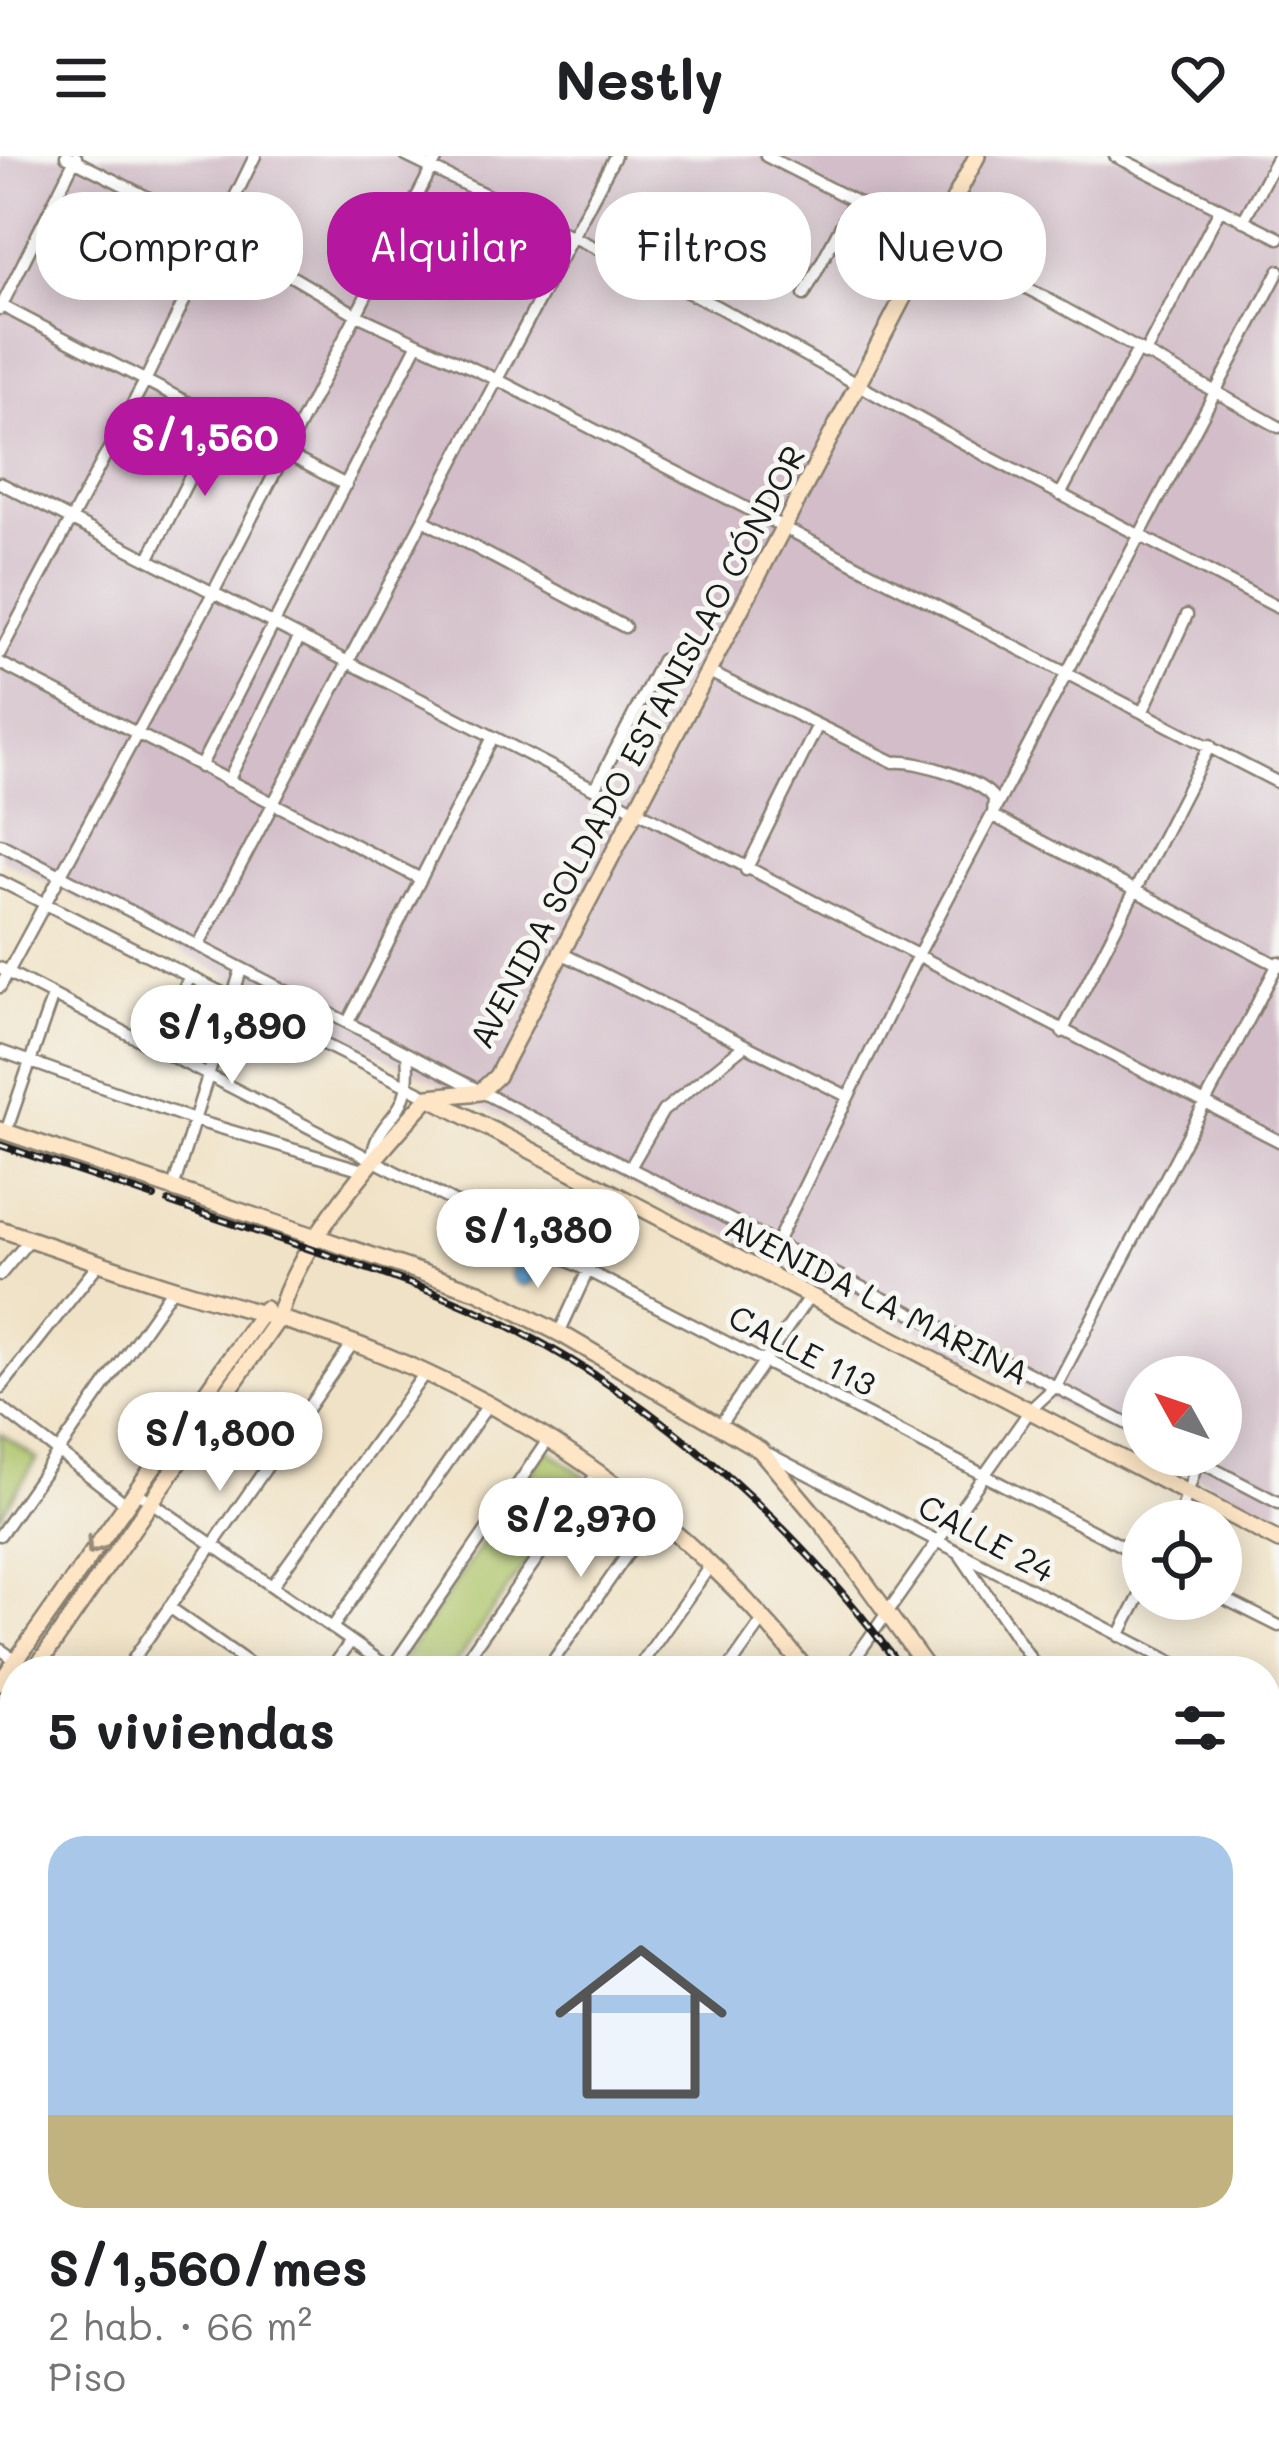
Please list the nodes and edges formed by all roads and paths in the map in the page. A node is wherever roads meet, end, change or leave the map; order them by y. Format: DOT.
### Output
graph roads {
  1 [pos="255,156"];
  2 [pos="406,156"];
  3 [pos="438,156"];
  4 [pos="616,156"];
  5 [pos="766,156"];
  6 [pos="798,156"];
  7 [pos="977,156"];
  8 [pos="1115,156"];
  9 [pos="1278,156"];
  10 [pos="72,158"];
  11 [pos="791,169"];
  12 [pos="431,170"];
  13 [pos="138,192"];
  14 [pos="237,192"];
  15 [pos="958,192"];
  16 [pos="835,193"];
  17 [pos="1220,209"];
  18 [pos="1244,221"];
  19 [pos="576,237"];
  20 [pos="835,237"];
  21 [pos="1279,238"];
  22 [pos="1279,271"];
  23 [pos="811,282"];
  24 [pos="303,283"];
  25 [pos="1046,298"];
  26 [pos="184,300"];
  27 [pos="903,300"];
  28 [pos="1,308"];
  29 [pos="359,316"];
  30 [pos="418,343"];
  31 [pos="1140,353"];
  32 [pos="145,381"];
  33 [pos="500,381"];
  34 [pos="861,382"];
  35 [pos="1213,393"];
  36 [pos="219,419"];
  37 [pos="1279,427"];
  38 [pos="284,453"];
  39 [pos="0,483"];
  40 [pos="346,485"];
  41 [pos="1060,495"];
  42 [pos="71,519"];
  43 [pos="425,521"];
  44 [pos="784,526"];
  45 [pos="1138,536"];
  46 [pos="149,558"];
  47 [pos="213,593"];
  48 [pos="1279,608"];
  49 [pos="1187,615"];
  50 [pos="272,626"];
  51 [pos="625,628"];
  52 [pos="299,638"];
  53 [pos="0,653"];
  54 [pos="350,660"];
  55 [pos="662,660"];
  56 [pos="0,663"];
  57 [pos="709,672"];
  58 [pos="1067,674"];
  59 [pos="1143,711"];
  60 [pos="817,727"];
  61 [pos="136,734"];
  62 [pos="493,736"];
  63 [pos="1210,745"];
  64 [pos="200,767"];
  65 [pos="228,781"];
  66 [pos="1279,783"];
  67 [pos="596,788"];
  68 [pos="274,806"];
  69 [pos="636,809"];
  70 [pos="993,816"];
  71 [pos="0,844"];
  72 [pos="746,870"];
  73 [pos="61,876"];
  74 [pos="421,879"];
  75 [pos="0,881"];
  76 [pos="1134,895"];
  77 [pos="46,905"];
  78 [pos="198,946"];
  79 [pos="561,953"];
  80 [pos="917,958"];
  81 [pos="1278,964"];
  82 [pos="4,970"];
  83 [pos="241,970"];
  84 [pos="189,979"];
  85 [pos="0,988"];
  86 [pos="53,995"];
  87 [pos="232,1003"];
  88 [pos="348,1022"];
  89 [pos="1062,1032"];
  90 [pos="154,1046"];
  91 [pos="745,1046"];
  92 [pos="0,1051"];
  93 [pos="407,1054"];
  94 [pos="29,1064"];
  95 [pos="211,1077"];
  96 [pos="411,1090"];
  97 [pos="480,1092"];
  98 [pos="847,1096"];
  99 [pos="429,1097"];
  100 [pos="1202,1105"];
  101 [pos="197,1121"];
  102 [pos="3,1131"];
  103 [pos="1279,1141"];
  104 [pos="369,1166"];
  105 [pos="631,1166"];
  106 [pos="173,1188"];
  107 [pos="621,1199"];
  108 [pos="0,1229"];
  109 [pos="319,1238"];
  110 [pos="30,1239"];
  111 [pos="776,1244"];
  112 [pos="100,1262"];
  113 [pos="588,1269"];
  114 [pos="0,1275"];
  115 [pos="173,1288"];
  116 [pos="809,1297"];
  117 [pos="283,1299"];
  118 [pos="257,1313"];
  119 [pos="278,1319"];
  120 [pos="560,1333"];
  121 [pos="353,1343"];
  122 [pos="764,1361"];
  123 [pos="424,1373"];
  124 [pos="1057,1385"];
  125 [pos="0,1390"];
  126 [pos="488,1405"];
  127 [pos="0,1407"];
  128 [pos="1030,1409"];
  129 [pos="1122,1421"];
  130 [pos="719,1426"];
  131 [pos="548,1440"];
  132 [pos="760,1450"];
  133 [pos="58,1451"];
  134 [pos="597,1473"];
  135 [pos="984,1473"];
  136 [pos="1192,1476"];
  137 [pos="1227,1476"];
  138 [pos="1191,1494"];
  139 [pos="130,1496"];
  140 [pos="1188,1500"];
  141 [pos="151,1502"];
  142 [pos="1279,1503"];
  143 [pos="654,1516"];
  144 [pos="0,1535"];
  145 [pos="935,1539"];
  146 [pos="1279,1541"];
  147 [pos="213,1545"];
  148 [pos="1122,1546"];
  149 [pos="960,1554"];
  150 [pos="710,1566"];
  151 [pos="272,1586"];
  152 [pos="169,1607"];
  153 [pos="1242,1608"];
  154 [pos="885,1610"];
  155 [pos="763,1620"];
  156 [pos="1127,1620"];
  157 [pos="1279,1626"];
  158 [pos="332,1628"];
  159 [pos="1119,1636"];
  160 [pos="351,1641"];
  161 [pos="19,1656"];
  162 [pos="43,1656"];
  163 [pos="138,1656"];
  164 [pos="239,1656"];
  165 [pos="340,1656"];
  166 [pos="372,1656"];
  167 [pos="401,1656"];
  168 [pos="469,1656"];
  169 [pos="556,1656"];
  170 [pos="647,1656"];
  171 [pos="738,1656"];
  172 [pos="794,1656"];
  173 [pos="856,1656"];
  174 [pos="918,1656"];
  175 [pos="1029,1656"];
  176 [pos="1159,1656"];
  1 -- 14 [label="street"];
  2 -- 12 [label="street"];
  3 -- 12 [label="street"];
  4 -- 19 [label="street"];
  5 -- 11 [label="street"];
  6 -- 11 [label="street"];
  7 -- 15 [label="street, AVENIDA SOLDADO ESTANISLAO CÓNDOR"];
  8 -- 17 [label="street"];
  9 -- 18 [label="street"];
  10 -- 13 [label="street"];
  10 -- 28 [label="street"];
  11 -- 16 [label="street"];
  12 -- 19 [label="street"];
  12 -- 29 [label="street"];
  17 -- 18 [label="street"];
  17 -- 31 [label="street"];
  18 -- 21 [label="street"];
  19 -- 33 [label="street"];
  19 -- 34 [label="street"];
  20 -- 23 [label="street"];
  22 -- 35 [label="street"];
  24 -- 29 [label="street"];
  25 -- 31 [label="street"];
  26 -- 32 [label="street"];
  27 -- 34 [label="street, AVENIDA SOLDADO ESTANISLAO CÓNDOR"];
  28 -- 32 [label="street"];
  29 -- 30 [label="street"];
  29 -- 38 [label="street"];
  30 -- 33 [label="street"];
  30 -- 40 [label="street"];
  31 -- 35 [label="street"];
  31 -- 41 [label="street"];
  32 -- 36 [label="street"];
  32 -- 42 [label="street"];
  33 -- 43 [label="street"];
  33 -- 44 [label="street"];
  34 -- 41 [label="street"];
  34 -- 44 [label="street, AVENIDA SOLDADO ESTANISLAO CÓNDOR"];
  35 -- 37 [label="street"];
  35 -- 45 [label="street"];
  36 -- 38 [label="street"];
  36 -- 46 [label="street"];
  38 -- 40 [label="street"];
  38 -- 47 [label="street"];
  39 -- 42 [label="street"];
  40 -- 50 [label="street"];
  41 -- 45 [label="street"];
  42 -- 46 [label="street"];
  42 -- 53 [label="street"];
  43 -- 51 [label="street"];
  43 -- 54 [label="street"];
  44 -- 57 [label="street, AVENIDA SOLDADO ESTANISLAO CÓNDOR"];
  44 -- 58 [label="street"];
  45 -- 48 [label="street"];
  45 -- 58 [label="street"];
  46 -- 47 [label="street"];
  47 -- 50 [label="street"];
  47 -- 61 [label="street"];
  49 -- 59 [label="street"];
  50 -- 52 [label="street"];
  50 -- 64 [label="street"];
  52 -- 54 [label="street"];
  52 -- 65 [label="street"];
  54 -- 62 [label="street"];
  54 -- 68 [label="street"];
  55 -- 67 [label="street"];
  56 -- 61 [label="street"];
  57 -- 60 [label="street"];
  57 -- 69 [label="street, AVENIDA SOLDADO ESTANISLAO CÓNDOR"];
  58 -- 59 [label="street"];
  58 -- 70 [label="street"];
  59 -- 63 [label="street"];
  60 -- 70 [label="street"];
  60 -- 72 [label="street"];
  61 -- 64 [label="street"];
  61 -- 73 [label="street"];
  62 -- 67 [label="street"];
  62 -- 74 [label="street"];
  63 -- 66 [label="street"];
  63 -- 76 [label="street"];
  64 -- 65 [label="street"];
  65 -- 68 [label="street"];
  67 -- 69 [label="street"];
  68 -- 74 [label="street"];
  68 -- 78 [label="street"];
  69 -- 72 [label="street"];
  69 -- 79 [label="street, AVENIDA SOLDADO ESTANISLAO CÓNDOR"];
  70 -- 76 [label="street"];
  70 -- 80 [label="street"];
  71 -- 73 [label="street, AVENIDA LA MARINA"];
  72 -- 80 [label="street"];
  73 -- 77 [label="street"];
  73 -- 78 [label="street, AVENIDA LA MARINA"];
  74 -- 88 [label="street"];
  75 -- 77 [label="street, AVENIDA LA MARINA"];
  76 -- 81 [label="street"];
  76 -- 89 [label="street"];
  77 -- 82 [label="street"];
  77 -- 84 [label="street, AVENIDA LA MARINA"];
  78 -- 83 [label="street, AVENIDA LA MARINA"];
  79 -- 91 [label="street"];
  79 -- 97 [label="street, AVENIDA SOLDADO ESTANISLAO CÓNDOR"];
  80 -- 89 [label="street"];
  80 -- 98 [label="street"];
  81 -- 100 [label="street"];
  82 -- 85 [label="street"];
  82 -- 86 [label="street"];
  83 -- 87 [label="street"];
  83 -- 88 [label="street, AVENIDA LA MARINA"];
  84 -- 87 [label="street, AVENIDA LA MARINA"];
  84 -- 90 [label="street"];
  86 -- 90 [label="street"];
  86 -- 94 [label="street"];
  87 -- 95 [label="street"];
  87 -- 96 [label="street, AVENIDA LA MARINA"];
  88 -- 93 [label="street, AVENIDA LA MARINA"];
  89 -- 100 [label="street"];
  90 -- 95 [label="street"];
  91 -- 98 [label="street"];
  91 -- 105 [label="street"];
  92 -- 94 [label="street"];
  93 -- 96 [label="street"];
  93 -- 97 [label="street, AVENIDA LA MARINA"];
  94 -- 101 [label="street"];
  94 -- 102 [label="street"];
  95 -- 101 [label="street"];
  95 -- 104 [label="street"];
  96 -- 99 [label="street, AVENIDA LA MARINA"];
  96 -- 104 [label="street"];
  97 -- 99 [label="street, AVENIDA SOLDADO ESTANISLAO CÓNDOR"];
  97 -- 105 [label="street, AVENIDA LA MARINA"];
  98 -- 111 [label="street"];
  99 -- 104 [label="street"];
  99 -- 107 [label="street, AVENIDA LA MARINA"];
  100 -- 103 [label="street"];
  100 -- 124 [label="street"];
  101 -- 104 [label="street"];
  101 -- 106 [label="street"];
  102 -- 106 [label="street"];
  104 -- 109 [label="street"];
  104 -- 113 [label="street, CALLE 113"];
  105 -- 111 [label="street, AVENIDA LA MARINA"];
  106 -- 109 [label="street"];
  107 -- 113 [label="street"];
  107 -- 116 [label="street, AVENIDA LA MARINA"];
  108 -- 110 [label="street"];
  109 -- 117 [label="street"];
  109 -- 120 [label="street"];
  110 -- 112 [label="street"];
  110 -- 114 [label="street"];
  111 -- 124 [label="street, AVENIDA LA MARINA"];
  112 -- 115 [label="street"];
  112 -- 125 [label="street"];
  113 -- 120 [label="street"];
  113 -- 122 [label="street, CALLE 113"];
  115 -- 118 [label="street"];
  115 -- 133 [label="street"];
  116 -- 122 [label="street"];
  116 -- 128 [label="street, AVENIDA LA MARINA"];
  117 -- 118 [label="street"];
  117 -- 119 [label="street"];
  118 -- 119 [label="street"];
  118 -- 139 [label="street"];
  119 -- 121 [label="street"];
  119 -- 141 [label="street"];
  120 -- 130 [label="street"];
  121 -- 123 [label="street"];
  121 -- 147 [label="street"];
  122 -- 130 [label="street"];
  122 -- 135 [label="street, CALLE 113"];
  123 -- 126 [label="street"];
  123 -- 151 [label="street"];
  124 -- 128 [label="street"];
  124 -- 129 [label="street, AVENIDA LA MARINA"];
  126 -- 131 [label="street"];
  126 -- 158 [label="street"];
  127 -- 133 [label="street"];
  128 -- 135 [label="street"];
  128 -- 138 [label="street, AVENIDA LA MARINA"];
  130 -- 132 [label="street"];
  131 -- 134 [label="street"];
  131 -- 167 [label="street"];
  132 -- 145 [label="street, CALLE 24"];
  132 -- 154 [label="street"];
  133 -- 139 [label="street"];
  133 -- 144 [label="street"];
  134 -- 143 [label="street"];
  134 -- 168 [label="street"];
  135 -- 145 [label="street"];
  135 -- 148 [label="street, CALLE 113"];
  136 -- 138 [label="street"];
  137 -- 142 [label="street"];
  138 -- 140 [label="street"];
  138 -- 146 [label="street, AVENIDA LA MARINA"];
  139 -- 141 [label="street"];
  139 -- 161 [label="street, one-way"];
  141 -- 147 [label="street"];
  141 -- 162 [label="street"];
  143 -- 150 [label="street"];
  143 -- 169 [label="street"];
  145 -- 149 [label="street, CALLE 24"];
  145 -- 154 [label="street"];
  147 -- 151 [label="street"];
  147 -- 152 [label="street"];
  149 -- 159 [label="street, CALLE 24"];
  149 -- 175 [label="street"];
  150 -- 155 [label="street"];
  150 -- 170 [label="street"];
  151 -- 158 [label="street"];
  152 -- 163 [label="street"];
  152 -- 164 [label="street"];
  153 -- 157 [label="street"];
  154 -- 173 [label="street"];
  154 -- 174 [label="street"];
  155 -- 171 [label="street"];
  155 -- 172 [label="street"];
  156 -- 159 [label="street"];
  158 -- 160 [label="street"];
  159 -- 176 [label="street, CALLE 24"];
  160 -- 165 [label="street"];
  160 -- 166 [label="street"];
}
